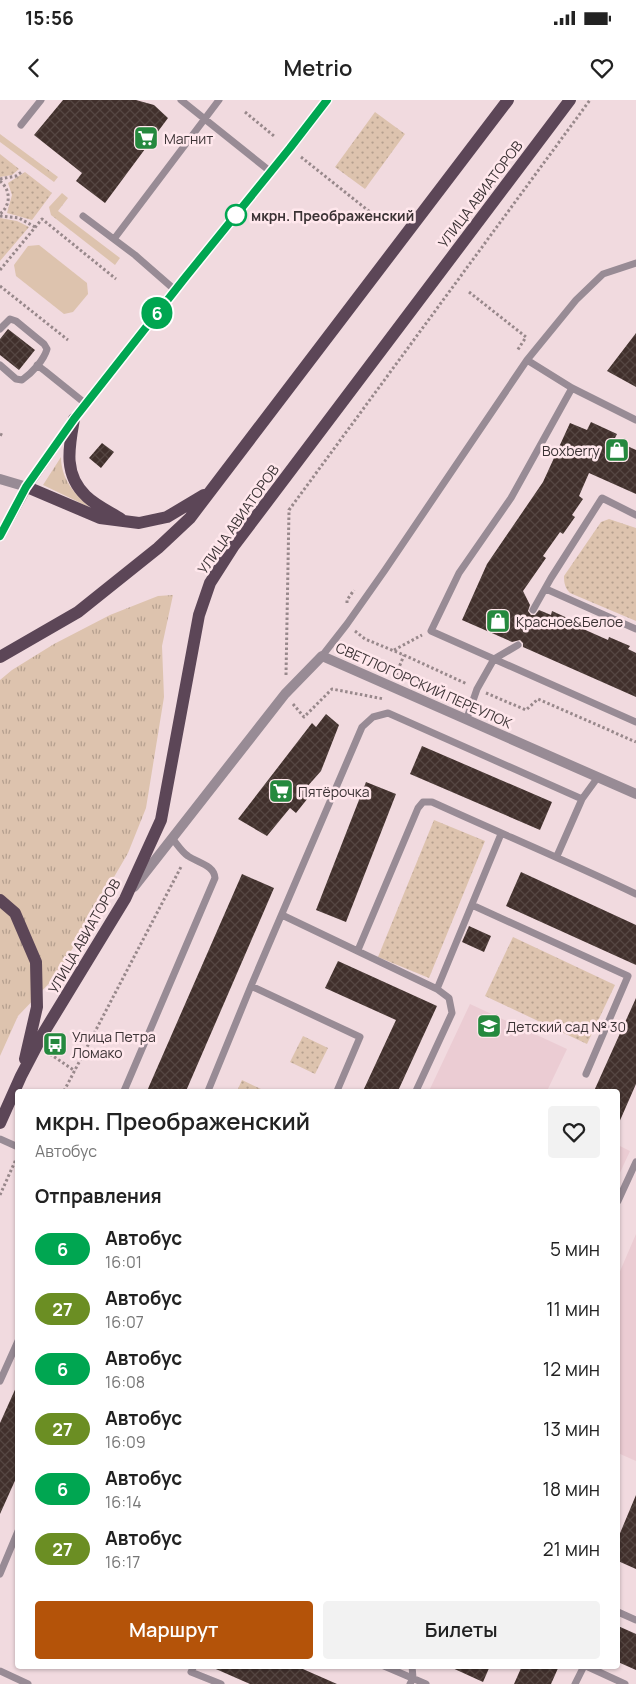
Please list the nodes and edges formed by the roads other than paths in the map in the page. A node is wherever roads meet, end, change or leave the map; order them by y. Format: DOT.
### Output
graph roads {
  1 [pos="41,100"];
  2 [pos="181,100"];
  3 [pos="219,100"];
  4 [pos="327,100"];
  5 [pos="508,100"];
  6 [pos="570,100"];
  7 [pos="205,118"];
  8 [pos="21,125"];
  9 [pos="271,172"];
  10 [pos="82,216"];
  11 [pos="114,239"];
  12 [pos="636,263"];
  13 [pos="175,290"];
  14 [pos="0,329"];
  15 [pos="527,360"];
  16 [pos="0,365"];
  17 [pos="37,365"];
  18 [pos="572,388"];
  19 [pos="86,404"];
  20 [pos="74,419"];
  21 [pos="636,420"];
  22 [pos="0,478"];
  23 [pos="26,487"];
  24 [pos="212,489"];
  25 [pos="636,515"];
  26 [pos="123,521"];
  27 [pos="0,536"];
  28 [pos="546,589"];
  29 [pos="533,610"];
  30 [pos="636,629"];
  31 [pos="518,645"];
  32 [pos="0,656"];
  33 [pos="322,656"];
  34 [pos="494,659"];
  35 [pos="466,718"];
  36 [pos="636,722"];
  37 [pos="598,777"];
  38 [pos="636,794"];
  39 [pos="582,799"];
  40 [pos="502,834"];
  41 [pos="172,838"];
  42 [pos="557,856"];
  43 [pos="636,894"];
  44 [pos="0,900"];
  45 [pos="125,900"];
  46 [pos="472,905"];
  47 [pos="282,915"];
  48 [pos="358,950"];
  49 [pos="251,986"];
  50 [pos="437,989"];
  51 [pos="586,1074"];
  52 [pos="21,1076"];
  53 [pos="15,1089"];
  54 [pos="15,1089"];
  55 [pos="125,1089"];
  56 [pos="209,1089"];
  57 [pos="338,1089"];
  58 [pos="417,1089"];
  59 [pos="0,1123"];
  60 [pos="0,1139"];
  61 [pos="15,1146"];
  62 [pos="636,1162"];
  63 [pos="620,1197"];
  64 [pos="15,1347"];
  65 [pos="0,1381"];
  66 [pos="15,1539"];
  67 [pos="0,1574"];
  68 [pos="620,1613"];
  69 [pos="636,1620"];
  70 [pos="192,1669"];
  71 [pos="389,1669"];
  72 [pos="583,1669"];
  73 [pos="592,1669"];
  74 [pos="0,1671"];
  75 [pos="411,1681"];
  76 [pos="28,1684"];
  77 [pos="221,1684"];
  78 [pos="426,1684"];
  79 [pos="575,1684"];
  80 [pos="625,1684"];
  1 -- 8 [label="lane"];
  2 -- 7 [label="lane"];
  3 -- 7 [label="lane"];
  4 -- 9 [label="street"];
  5 -- 24 [label="main road"];
  6 -- 45 [label="main road, УЛИЦА АВИАТОРОВ"];
  7 -- 9 [label="lane"];
  7 -- 11 [label="lane"];
  9 -- 13 [label="street"];
  10 -- 11 [label="lane"];
  11 -- 13 [label="lane"];
  12 -- 15 [label="lane"];
  13 -- 19 [label="street"];
  14 -- 17 [label="lane"];
  15 -- 18 [label="lane"];
  15 -- 33 [label="lane"];
  16 -- 17 [label="lane"];
  17 -- 19 [label="lane"];
  18 -- 21 [label="lane"];
  18 -- 34 [label="lane"];
  19 -- 20 [label="street"];
  20 -- 23 [label="street"];
  20 -- 26 [label="main road"];
  22 -- 23 [label="street"];
  23 -- 26 [label="main road"];
  23 -- 27 [label="street"];
  24 -- 26 [label="main road"];
  24 -- 32 [label="main road"];
  25 -- 28 [label="lane"];
  28 -- 29 [label="lane"];
  28 -- 30 [label="lane"];
  31 -- 34 [label="lane"];
  33 -- 35 [label="street, СВЕТЛОГОРСКИЙ ПЕРЕУЛОК"];
  33 -- 41 [label="street, СВЕТЛОГОРСКИЙ ПЕРЕУЛОК"];
  34 -- 35 [label="lane"];
  34 -- 36 [label="lane"];
  35 -- 37 [label="street, СВЕТЛОГОРСКИЙ ПЕРЕУЛОК"];
  37 -- 38 [label="street, СВЕТЛОГОРСКИЙ ПЕРЕУЛОК"];
  37 -- 39 [label="lane"];
  39 -- 42 [label="lane"];
  39 -- 47 [label="lane"];
  40 -- 42 [label="lane"];
  40 -- 46 [label="lane"];
  40 -- 48 [label="lane"];
  41 -- 45 [label="street, СВЕТЛОГОРСКИЙ ПЕРЕУЛОК"];
  41 -- 55 [label="lane"];
  42 -- 43 [label="lane"];
  44 -- 52 [label="main road"];
  45 -- 52 [label="main road, УЛИЦА АВИАТОРОВ"];
  46 -- 50 [label="lane"];
  46 -- 51 [label="lane"];
  47 -- 48 [label="lane"];
  47 -- 49 [label="lane"];
  48 -- 50 [label="lane"];
  49 -- 56 [label="lane"];
  49 -- 57 [label="lane"];
  50 -- 58 [label="lane"];
  52 -- 54 [label="main road, УЛИЦА АВИАТОРОВ"];
  53 -- 59 [label="main road, УЛИЦА АВИАТОРОВ"];
  60 -- 61 [label="lane"];
  62 -- 63 [label="lane"];
  64 -- 65 [label="lane"];
  66 -- 67 [label="lane"];
  68 -- 69 [label="lane"];
  70 -- 77 [label="lane"];
  71 -- 75 [label="lane"];
  72 -- 79 [label="lane"];
  73 -- 80 [label="lane"];
  74 -- 76 [label="lane"];
  75 -- 78 [label="lane"];
}
